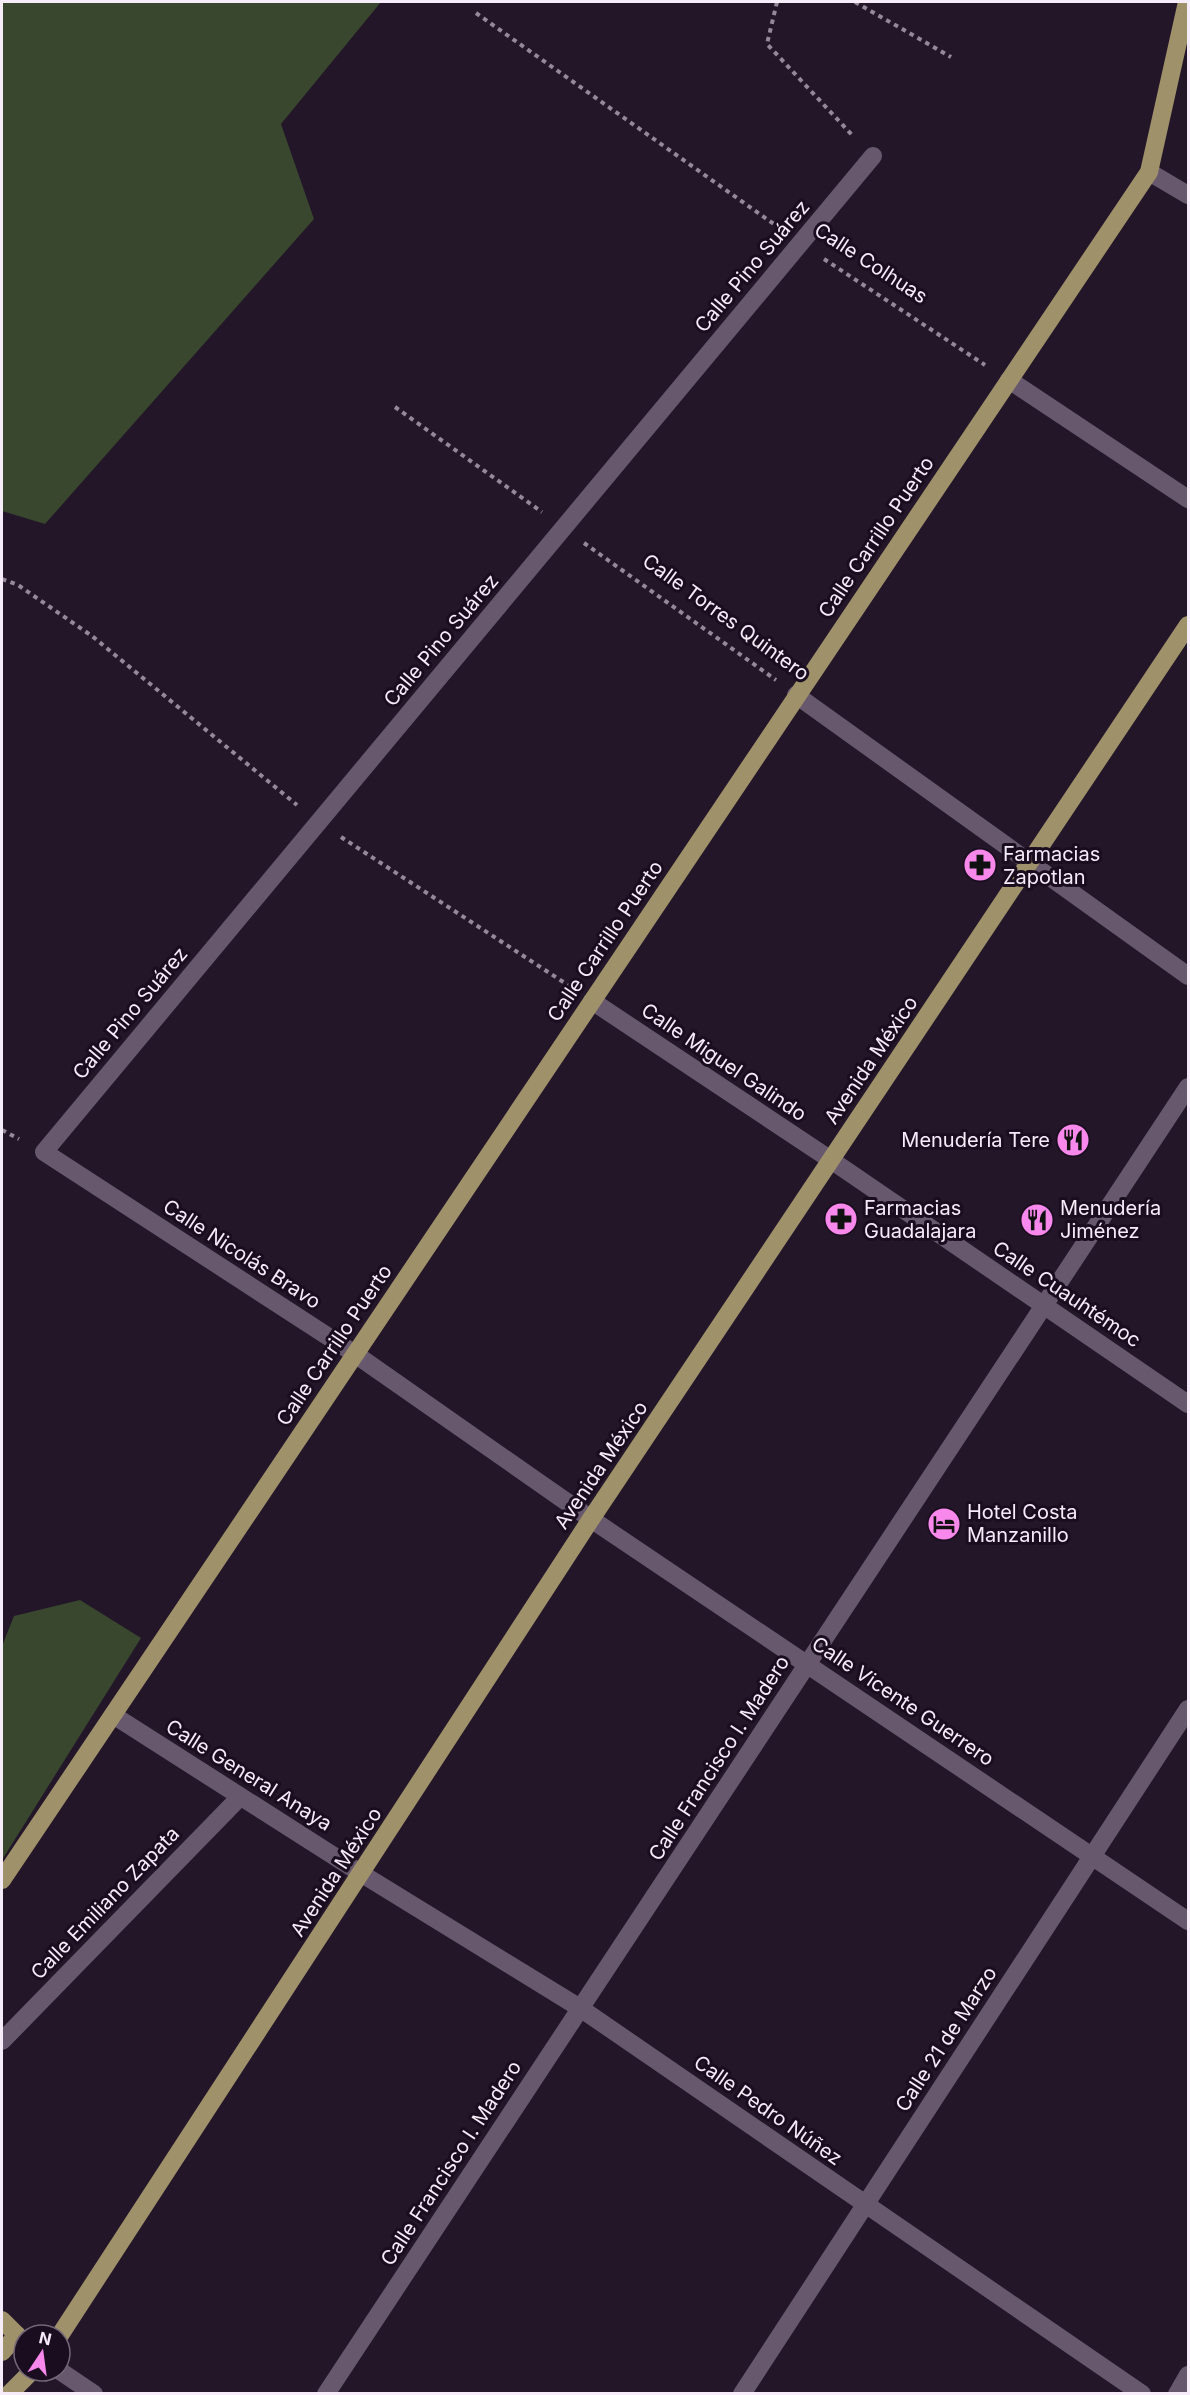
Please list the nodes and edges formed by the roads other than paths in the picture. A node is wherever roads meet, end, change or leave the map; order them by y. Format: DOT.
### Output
graph roads {
  1 [pos="1187,2"];
  2 [pos="873,156"];
  3 [pos="1149,172"];
  4 [pos="1188,195"];
  5 [pos="1009,380"];
  6 [pos="1188,499"];
  7 [pos="1188,625"];
  8 [pos="796,695"];
  9 [pos="1030,862"];
  10 [pos="1188,976"];
  11 [pos="592,1001"];
  12 [pos="1188,1087"];
  13 [pos="44,1152"];
  14 [pos="831,1160"];
  15 [pos="1044,1306"];
  16 [pos="355,1354"];
  17 [pos="1188,1404"];
  18 [pos="591,1519"];
  19 [pos="807,1664"];
  20 [pos="1188,1708"];
  21 [pos="113,1715"];
  22 [pos="240,1797"];
  23 [pos="1092,1856"];
  24 [pos="362,1874"];
  25 [pos="2,1880"];
  26 [pos="1188,1921"];
  27 [pos="580,2008"];
  28 [pos="2,2041"];
  29 [pos="865,2204"];
  30 [pos="68,2323"];
  31 [pos="1188,2375"];
  32 [pos="72,2379"];
  33 [pos="20,2383"];
  34 [pos="9,2394"];
  35 [pos="94,2394"];
  36 [pos="326,2394"];
  37 [pos="742,2394"];
  38 [pos="1142,2394"];
  39 [pos="1177,2394"];
  1 -- 3 [label="main road, Calle Carrillo Puerto"];
  2 -- 13 [label="street, Calle Pino Suárez"];
  3 -- 4 [label="street"];
  3 -- 5 [label="main road, Calle Carrillo Puerto"];
  5 -- 6 [label="street"];
  5 -- 8 [label="main road, Calle Carrillo Puerto"];
  7 -- 9 [label="main road, Avenida México"];
  8 -- 9 [label="street, Calle Torres Quintero"];
  8 -- 11 [label="main road, Calle Carrillo Puerto"];
  9 -- 10 [label="street, Calle Torres Quintero"];
  9 -- 14 [label="main road, Avenida México"];
  11 -- 14 [label="street, Calle Miguel Galindo"];
  11 -- 16 [label="main road, Calle Carrillo Puerto"];
  12 -- 15 [label="street, Calle Francisco I. Madero"];
  13 -- 16 [label="street, Calle Nicolás Bravo"];
  14 -- 15 [label="street, Calle Cuauhtémoc"];
  14 -- 18 [label="main road, Avenida México"];
  15 -- 17 [label="street, Calle Cuauhtémoc"];
  15 -- 19 [label="street, Calle Francisco I. Madero"];
  16 -- 18 [label="street, Calle Nicolás Bravo"];
  16 -- 21 [label="main road, Calle Carrillo Puerto"];
  18 -- 19 [label="street, Calle Vicente Guerrero"];
  18 -- 24 [label="main road, Avenida México"];
  19 -- 23 [label="street, Calle Vicente Guerrero"];
  19 -- 27 [label="street, Calle Francisco I. Madero"];
  20 -- 23 [label="street, Calle 21 de Marzo"];
  21 -- 22 [label="street, Calle General Anaya"];
  21 -- 25 [label="main road, Calle Carrillo Puerto"];
  22 -- 24 [label="street, Calle General Anaya"];
  22 -- 28 [label="street, Calle Emiliano Zapata"];
  23 -- 26 [label="street, Calle Vicente Guerrero"];
  23 -- 29 [label="street, Calle 21 de Marzo"];
  24 -- 27 [label="street, Calle Pedro Núñez"];
  24 -- 30 [label="main road, Avenida México"];
  27 -- 29 [label="street, Calle Pedro Núñez"];
  27 -- 36 [label="street, Calle Francisco I. Madero"];
  29 -- 37 [label="street, Calle 21 de Marzo"];
  29 -- 38 [label="street, Calle Pedro Núñez"];
  31 -- 39 [label="street"];
  32 -- 35 [label="street"];
  33 -- 34 [label="main road"];
}
